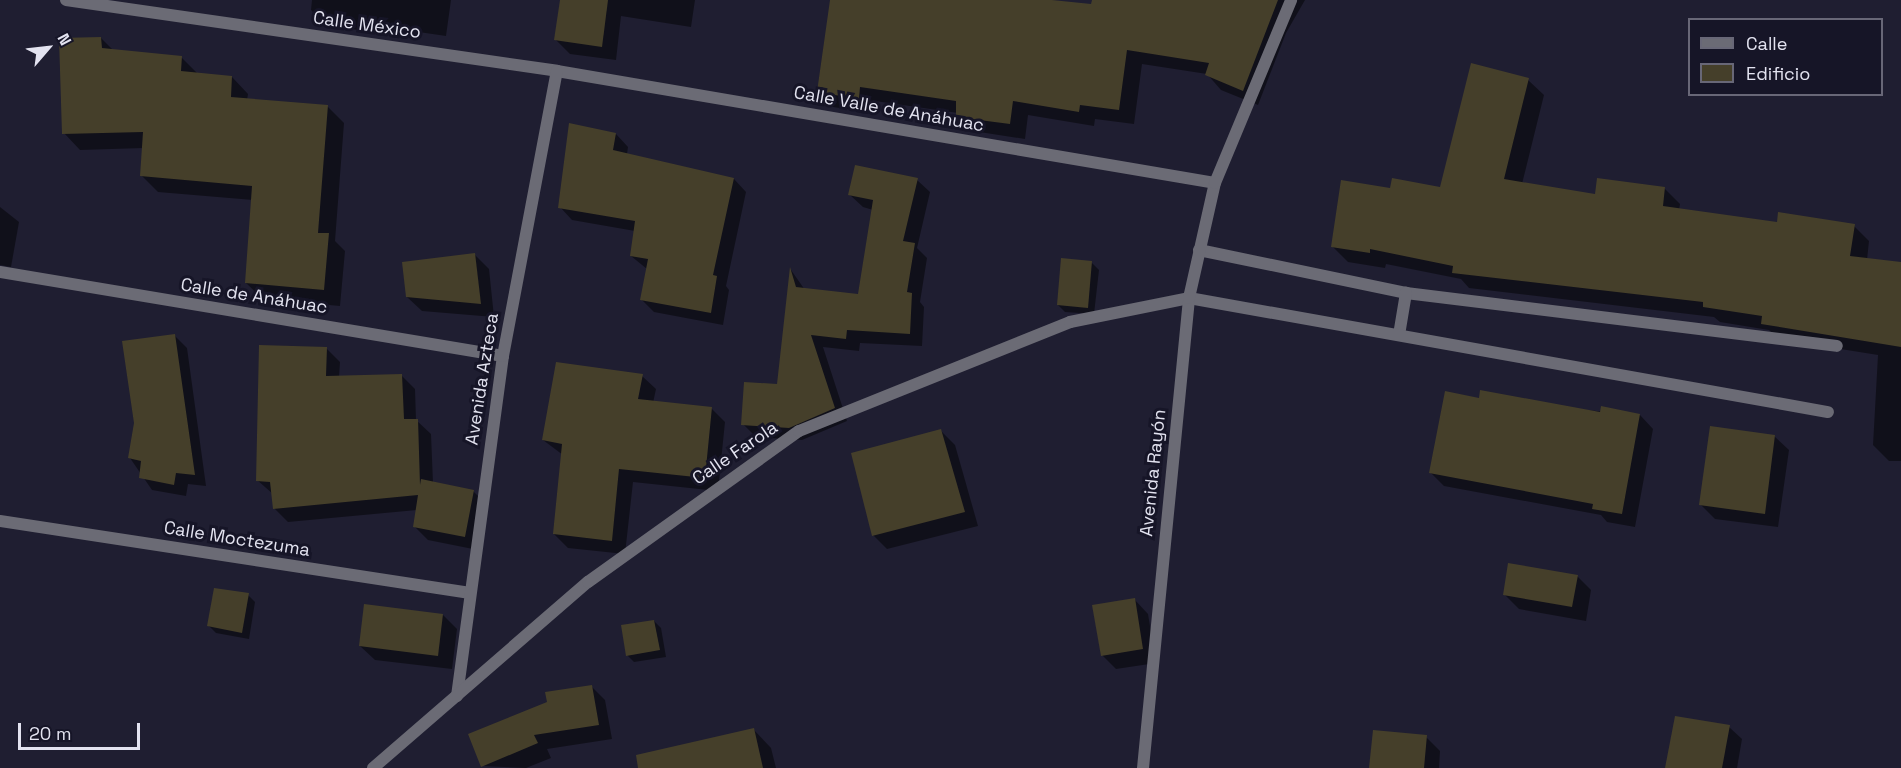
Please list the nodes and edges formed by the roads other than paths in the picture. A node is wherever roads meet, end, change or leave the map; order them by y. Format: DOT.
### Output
graph roads {
  1 [pos="66,0"];
  2 [pos="1291,0"];
  3 [pos="557,71"];
  4 [pos="1215,183"];
  5 [pos="1199,250"];
  6 [pos="0,272"];
  7 [pos="1406,293"];
  8 [pos="1189,298"];
  9 [pos="1399,334"];
  10 [pos="1837,346"];
  11 [pos="502,356"];
  12 [pos="1828,412"];
  13 [pos="0,521"];
  14 [pos="468,593"];
  15 [pos="457,696"];
  16 [pos="373,768"];
  17 [pos="1143,768"];
  1 -- 3 [label="street, Calle México"];
  2 -- 4 [label="street, Avenida Rayón"];
  3 -- 4 [label="street, Calle Valle de Anáhuac"];
  3 -- 11 [label="street, Avenida Azteca"];
  4 -- 5 [label="street, Avenida Rayón"];
  5 -- 7 [label="street"];
  5 -- 8 [label="street, Avenida Rayón"];
  6 -- 11 [label="street, Calle de Anáhuac"];
  7 -- 9 [label="street"];
  7 -- 10 [label="street"];
  8 -- 9 [label="street"];
  8 -- 15 [label="street, Calle Farola"];
  8 -- 17 [label="street, Avenida Rayón"];
  9 -- 12 [label="street"];
  11 -- 14 [label="street, Avenida Azteca"];
  13 -- 14 [label="street, Calle Moctezuma"];
  14 -- 15 [label="street, Avenida Azteca"];
  15 -- 16 [label="street, Calle Farola"];
}
